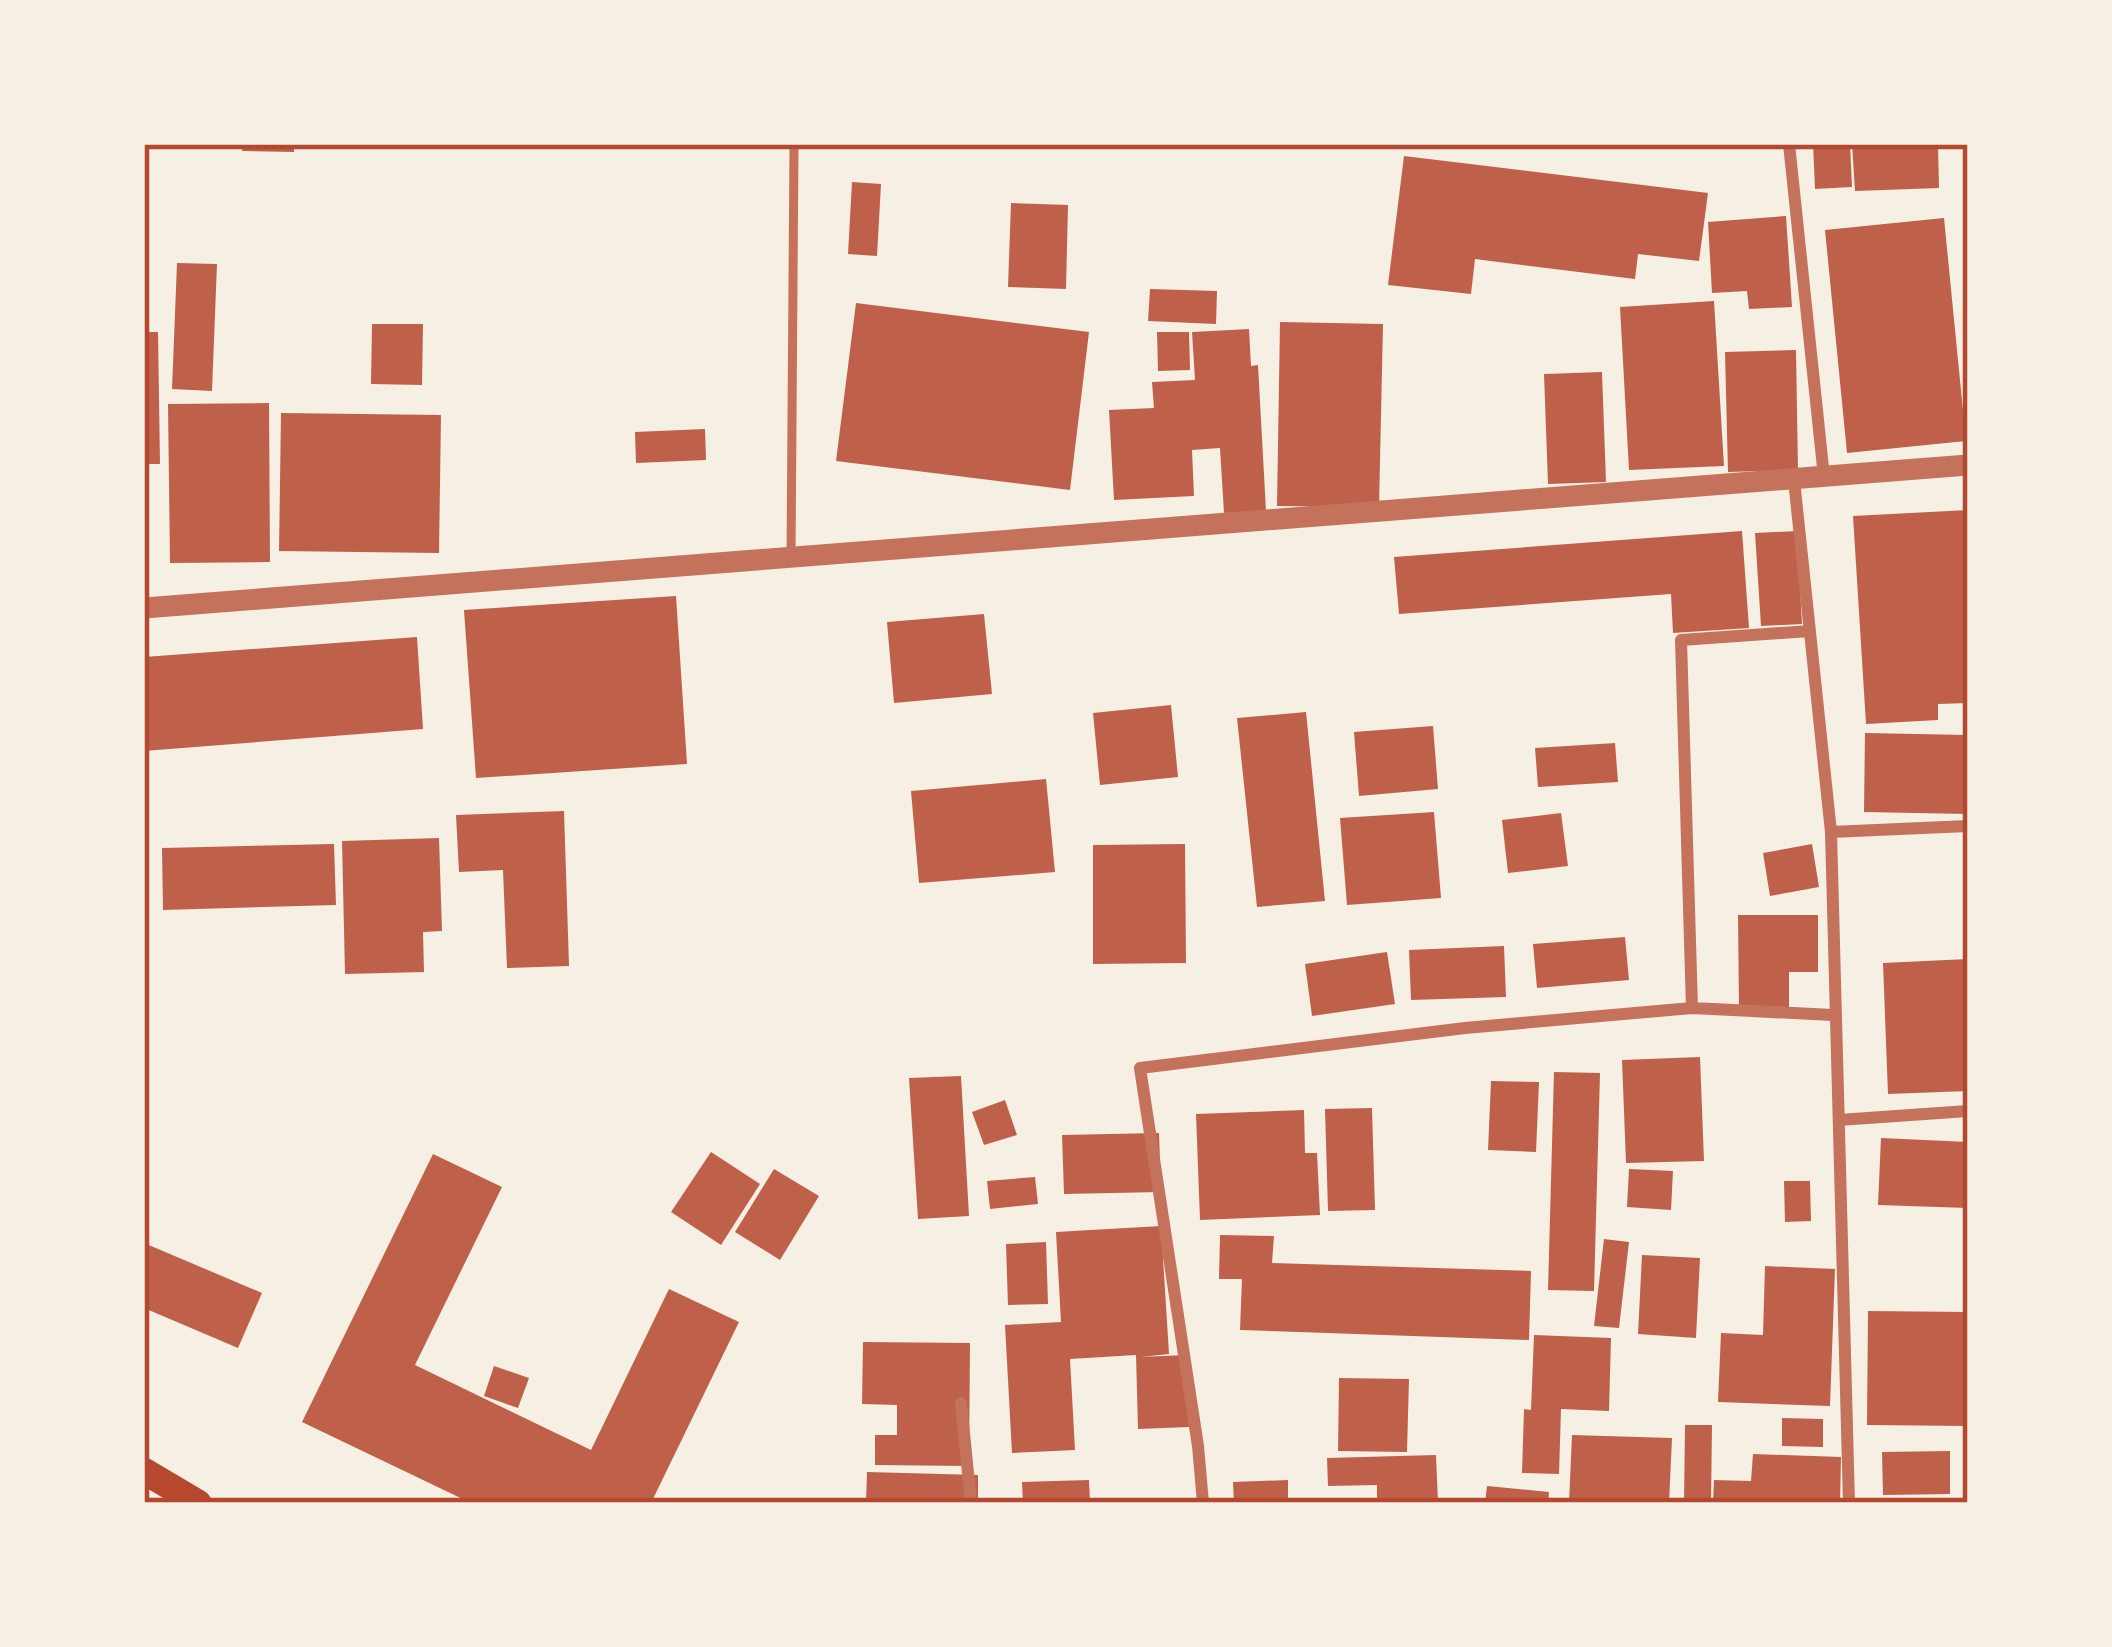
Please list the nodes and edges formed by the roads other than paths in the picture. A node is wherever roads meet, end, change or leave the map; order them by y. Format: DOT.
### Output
graph roads {
  1 [pos="794,144"];
  2 [pos="1789,144"];
  3 [pos="1968,465"];
  4 [pos="1824,477"];
  5 [pos="1794,480"];
  6 [pos="791,558"];
  7 [pos="144,608"];
  8 [pos="1810,631"];
  9 [pos="1968,826"];
  10 [pos="1832,832"];
  11 [pos="1692,1008"];
  12 [pos="1833,1016"];
  13 [pos="1968,1111"];
  14 [pos="1839,1120"];
  15 [pos="961,1403"];
  16 [pos="144,1471"];
  17 [pos="198,1503"];
  18 [pos="970,1503"];
  19 [pos="1203,1503"];
  20 [pos="1849,1503"];
  1 -- 6 [label="lane"];
  2 -- 4 [label="street"];
  3 -- 4 [label="street"];
  4 -- 5 [label="street"];
  5 -- 6 [label="street"];
  5 -- 8 [label="street"];
  6 -- 7 [label="street"];
  8 -- 10 [label="street"];
  8 -- 11 [label="street"];
  9 -- 10 [label="street"];
  10 -- 12 [label="street"];
  11 -- 12 [label="street"];
  11 -- 19 [label="street"];
  12 -- 14 [label="street"];
  13 -- 14 [label="street"];
  14 -- 20 [label="street"];
  15 -- 18 [label="street"];
  16 -- 17 [label="main road"];
}
